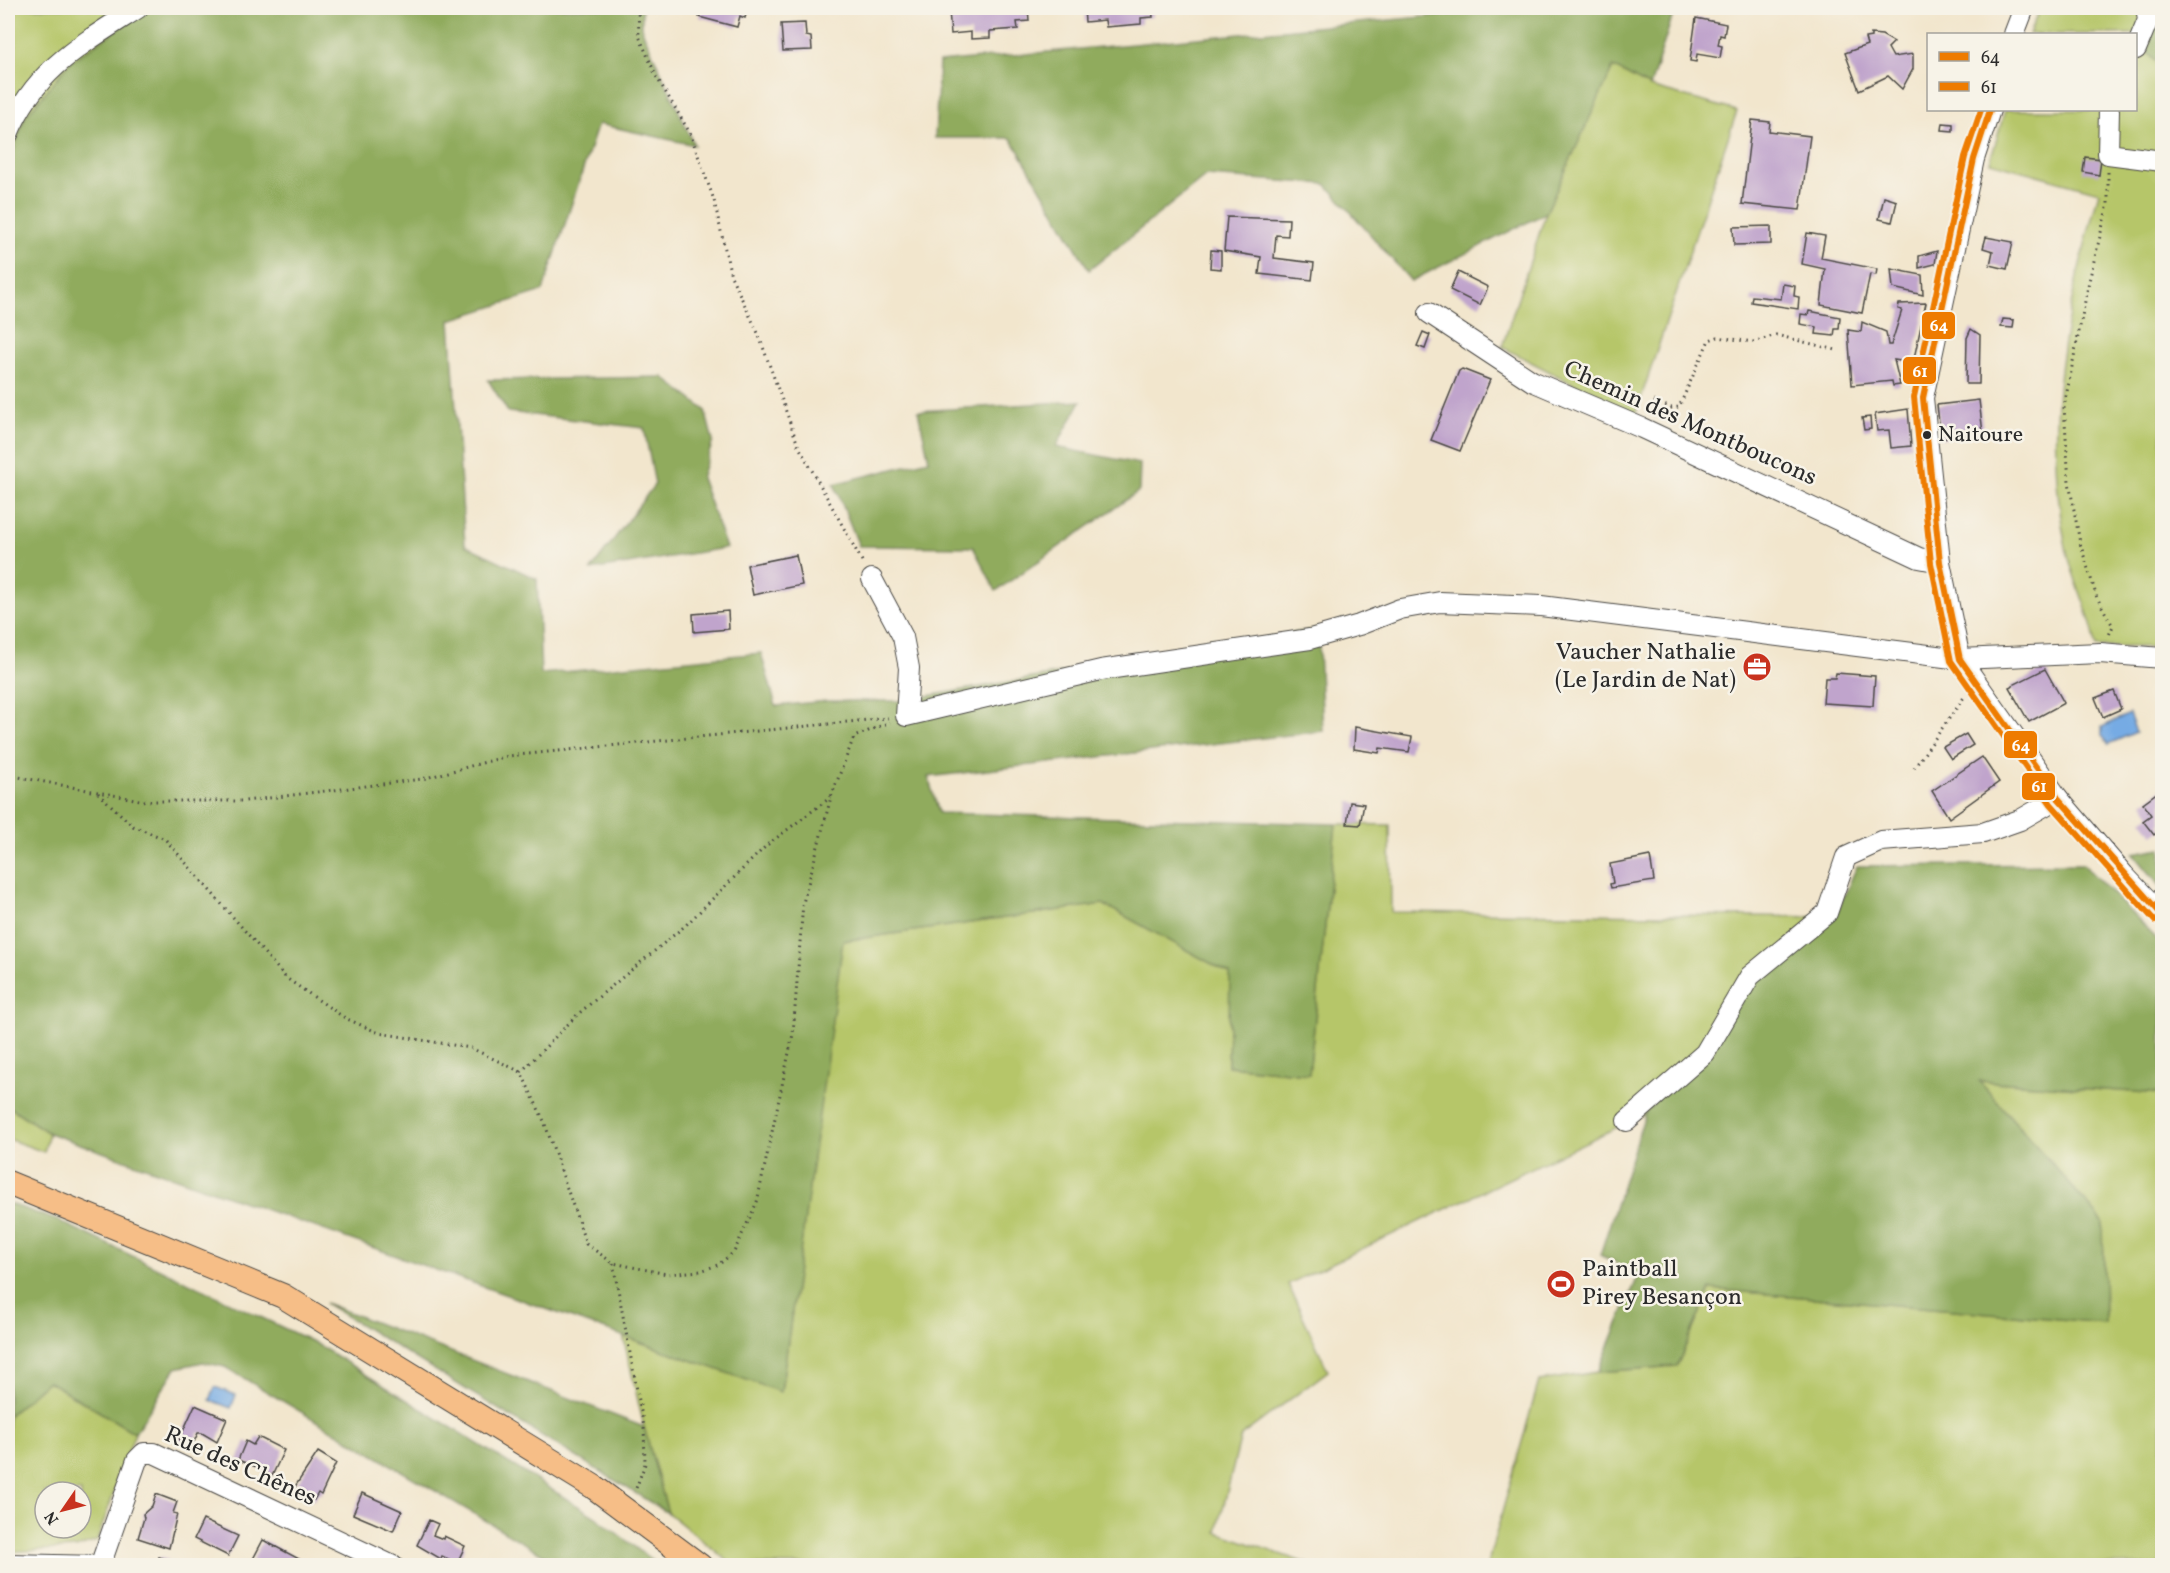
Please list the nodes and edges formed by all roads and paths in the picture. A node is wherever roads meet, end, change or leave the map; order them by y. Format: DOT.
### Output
graph roads {
  1 [pos="138,8"];
  2 [pos="638,8"];
  3 [pos="2146,8"];
  4 [pos="2153,8"];
  5 [pos="2018,9"];
  6 [pos="2163,17"];
  7 [pos="2014,33"];
  8 [pos="2137,47"];
  9 [pos="1990,111"];
  10 [pos="2109,111"];
  11 [pos="8,134"];
  12 [pos="2108,154"];
  13 [pos="2163,161"];
  14 [pos="1429,313"];
  15 [pos="1836,350"];
  16 [pos="1654,401"];
  17 [pos="1940,562"];
  18 [pos="872,579"];
  19 [pos="2100,653"];
  20 [pos="2163,658"];
  21 [pos="1960,659"];
  22 [pos="1975,681"];
  23 [pos="906,716"];
  24 [pos="1914,768"];
  25 [pos="8,775"];
  26 [pos="98,793"];
  27 [pos="831,797"];
  28 [pos="2058,798"];
  29 [pos="2163,915"];
  30 [pos="521,1072"];
  31 [pos="1626,1121"];
  32 [pos="8,1183"];
  33 [pos="613,1263"];
  34 [pos="627,1512"];
  35 [pos="8,1564"];
  36 [pos="100,1565"];
  37 [pos="393,1566"];
  38 [pos="700,1566"];
  1 -- 11 [label="street"];
  2 -- 18 [label="path"];
  3 -- 8 [label="street"];
  4 -- 6 [label="street"];
  5 -- 7 [label="street"];
  9 -- 17 [label="street"];
  10 -- 12 [label="street"];
  12 -- 13 [label="street"];
  12 -- 19 [label="path"];
  14 -- 17 [label="street, Chemin des Montboucons"];
  15 -- 16 [label="path"];
  17 -- 21 [label="street"];
  18 -- 23 [label="street"];
  19 -- 20 [label="street"];
  19 -- 21 [label="street"];
  21 -- 22 [label="street"];
  21 -- 23 [label="street"];
  22 -- 24 [label="path"];
  22 -- 28 [label="street"];
  23 -- 26 [label="path"];
  23 -- 27 [label="path"];
  25 -- 26 [label="path"];
  26 -- 30 [label="path"];
  27 -- 30 [label="path"];
  27 -- 33 [label="path"];
  28 -- 29 [label="street"];
  28 -- 31 [label="street"];
  30 -- 33 [label="path"];
  32 -- 34 [label="main road"];
  33 -- 34 [label="path"];
  34 -- 38 [label="main road"];
  35 -- 36 [label="street"];
  36 -- 37 [label="street, Rue des Chênes"];
}
